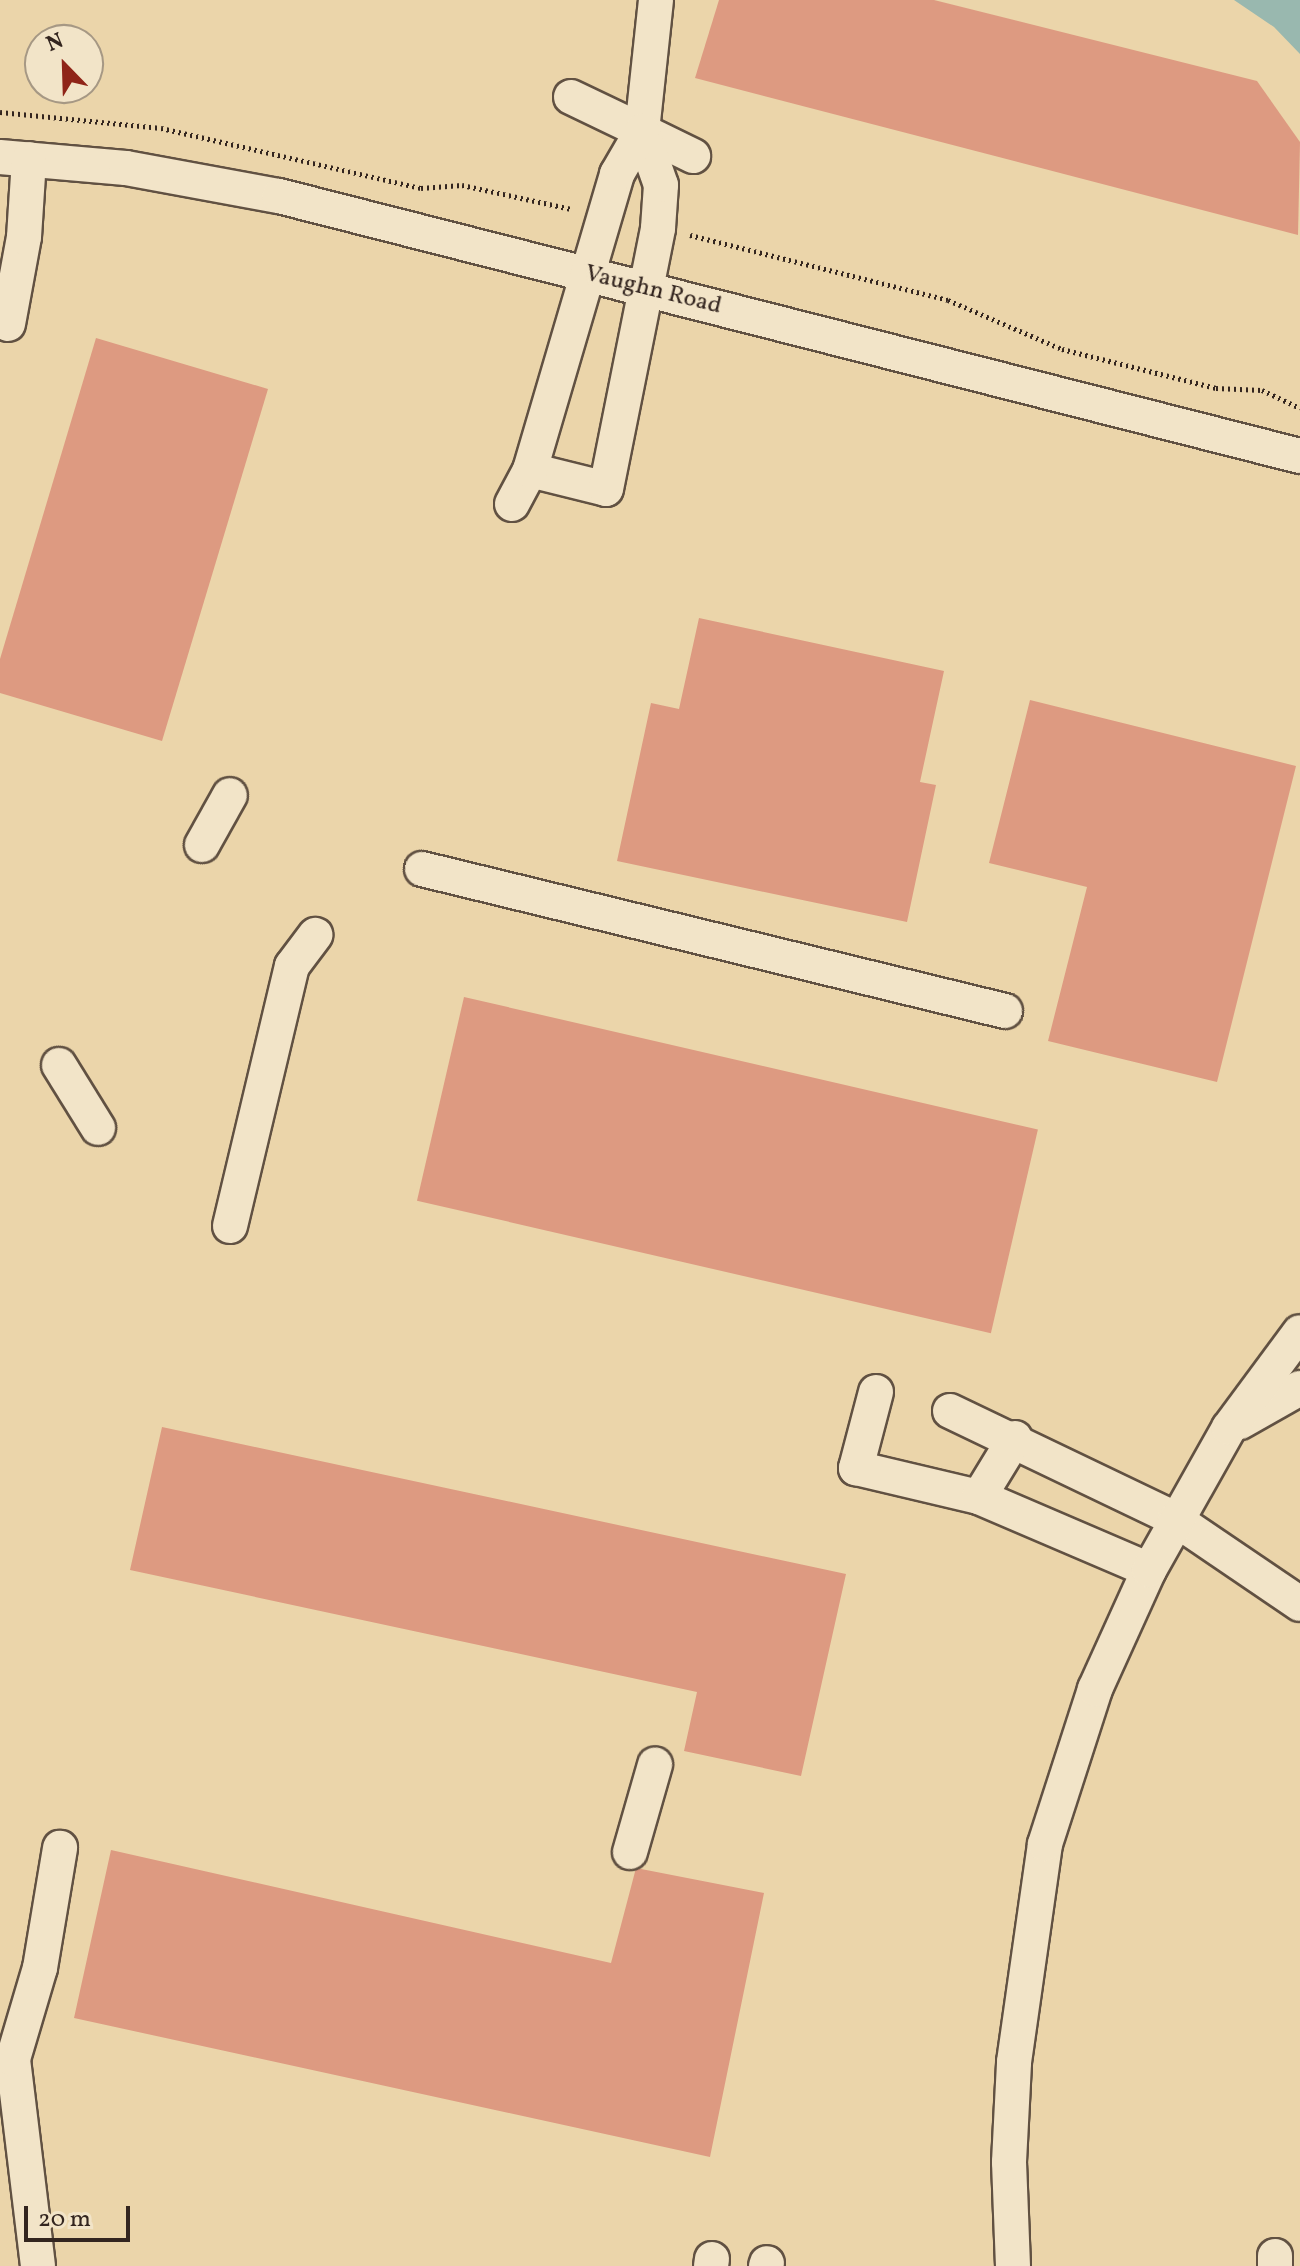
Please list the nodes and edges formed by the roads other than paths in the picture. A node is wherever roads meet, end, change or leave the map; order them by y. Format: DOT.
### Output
graph roads {
  1 [pos="656,0"];
  2 [pos="571,97"];
  3 [pos="642,131"];
  4 [pos="693,156"];
  5 [pos="14,158"];
  6 [pos="590,275"];
  7 [pos="645,289"];
  8 [pos="8,324"];
  9 [pos="1300,456"];
  10 [pos="530,470"];
  11 [pos="512,504"];
  12 [pos="230,795"];
  13 [pos="202,845"];
  14 [pos="422,869"];
  15 [pos="315,935"];
  16 [pos="1005,1011"];
  17 [pos="59,1065"];
  18 [pos="98,1128"];
  19 [pos="230,1226"];
  20 [pos="1300,1332"];
  21 [pos="1300,1388"];
  22 [pos="876,1392"];
  23 [pos="950,1411"];
  24 [pos="1229,1428"];
  25 [pos="1015,1438"];
  26 [pos="979,1497"];
  27 [pos="1175,1519"];
  28 [pos="1149,1570"];
  29 [pos="1300,1604"];
  30 [pos="655,1765"];
  31 [pos="60,1848"];
  32 [pos="630,1852"];
  33 [pos="38,2266"];
  34 [pos="1013,2266"];
  1 -- 3 [label="street"];
  2 -- 3 [label="street"];
  3 -- 4 [label="street"];
  3 -- 6 [label="street"];
  3 -- 7 [label="street"];
  5 -- 6 [label="street, Vaughn Road"];
  5 -- 8 [label="street"];
  6 -- 7 [label="street, Vaughn Road"];
  6 -- 10 [label="street"];
  7 -- 9 [label="street, Vaughn Road"];
  7 -- 10 [label="street"];
  10 -- 11 [label="street"];
  12 -- 13 [label="street"];
  14 -- 16 [label="street"];
  15 -- 19 [label="street"];
  17 -- 18 [label="street"];
  20 -- 24 [label="street"];
  21 -- 24 [label="street"];
  22 -- 26 [label="street"];
  23 -- 25 [label="street"];
  24 -- 27 [label="street"];
  25 -- 26 [label="street"];
  25 -- 27 [label="street"];
  26 -- 28 [label="street"];
  27 -- 28 [label="street"];
  27 -- 29 [label="street"];
  28 -- 34 [label="street"];
  30 -- 32 [label="street"];
  31 -- 33 [label="street"];
}
